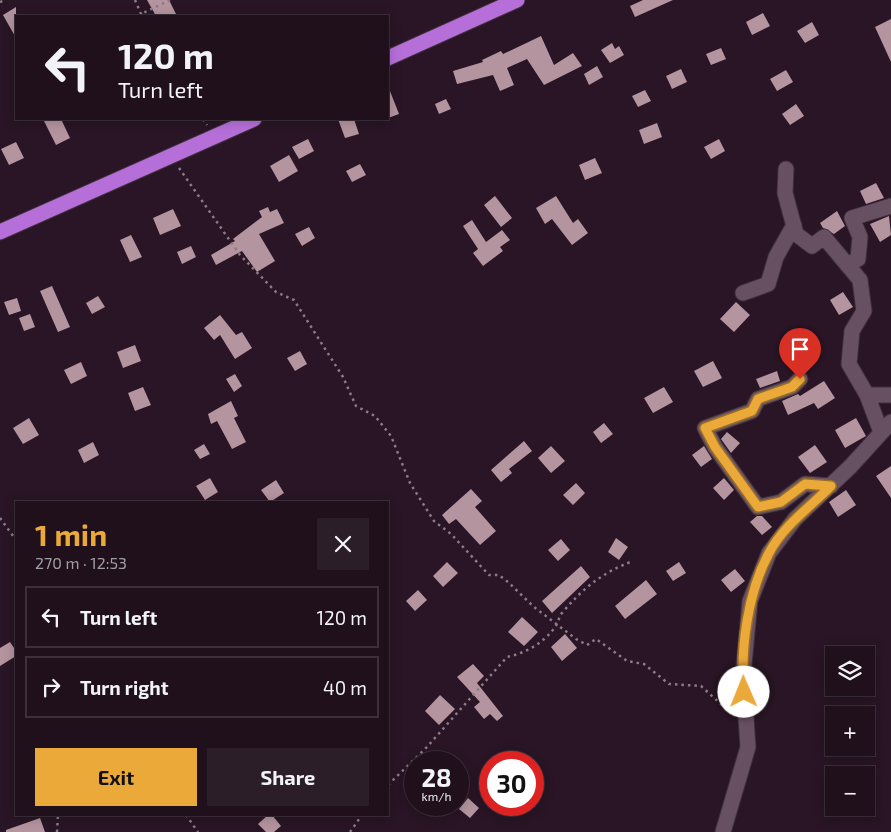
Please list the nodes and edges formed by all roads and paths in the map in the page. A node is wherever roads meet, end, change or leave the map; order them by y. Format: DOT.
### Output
graph roads {
  1 [pos="5,0"];
  2 [pos="135,0"];
  3 [pos="170,0"];
  4 [pos="517,0"];
  5 [pos="0,2"];
  6 [pos="142,15"];
  7 [pos="389,58"];
  8 [pos="252,120"];
  9 [pos="171,156"];
  10 [pos="786,169"];
  11 [pos="891,206"];
  12 [pos="794,225"];
  13 [pos="0,232"];
  14 [pos="847,265"];
  15 [pos="744,293"];
  16 [pos="800,379"];
  17 [pos="867,395"];
  18 [pos="891,395"];
  19 [pos="886,427"];
  20 [pos="831,486"];
  21 [pos="0,518"];
  22 [pos="15,539"];
  23 [pos="633,561"];
  24 [pos="557,624"];
  25 [pos="747,725"];
  26 [pos="389,784"];
  27 [pos="58,816"];
  28 [pos="187,816"];
  29 [pos="361,816"];
  30 [pos="57,832"];
  31 [pos="198,832"];
  32 [pos="350,832"];
  33 [pos="723,832"];
  1 -- 5 [label="path"];
  2 -- 6 [label="path"];
  3 -- 6 [label="path"];
  4 -- 7 [label="highway"];
  8 -- 9 [label="highway"];
  9 -- 13 [label="highway"];
  9 -- 24 [label="path"];
  10 -- 12 [label="street"];
  11 -- 14 [label="street"];
  12 -- 14 [label="street"];
  12 -- 15 [label="street"];
  14 -- 17 [label="street"];
  16 -- 20 [label="street"];
  17 -- 18 [label="street"];
  17 -- 19 [label="street"];
  19 -- 20 [label="street"];
  20 -- 25 [label="street"];
  21 -- 22 [label="path"];
  23 -- 24 [label="path"];
  24 -- 25 [label="path"];
  24 -- 26 [label="path"];
  25 -- 33 [label="street"];
  27 -- 30 [label="path"];
  28 -- 31 [label="path"];
  29 -- 32 [label="path"];
}
